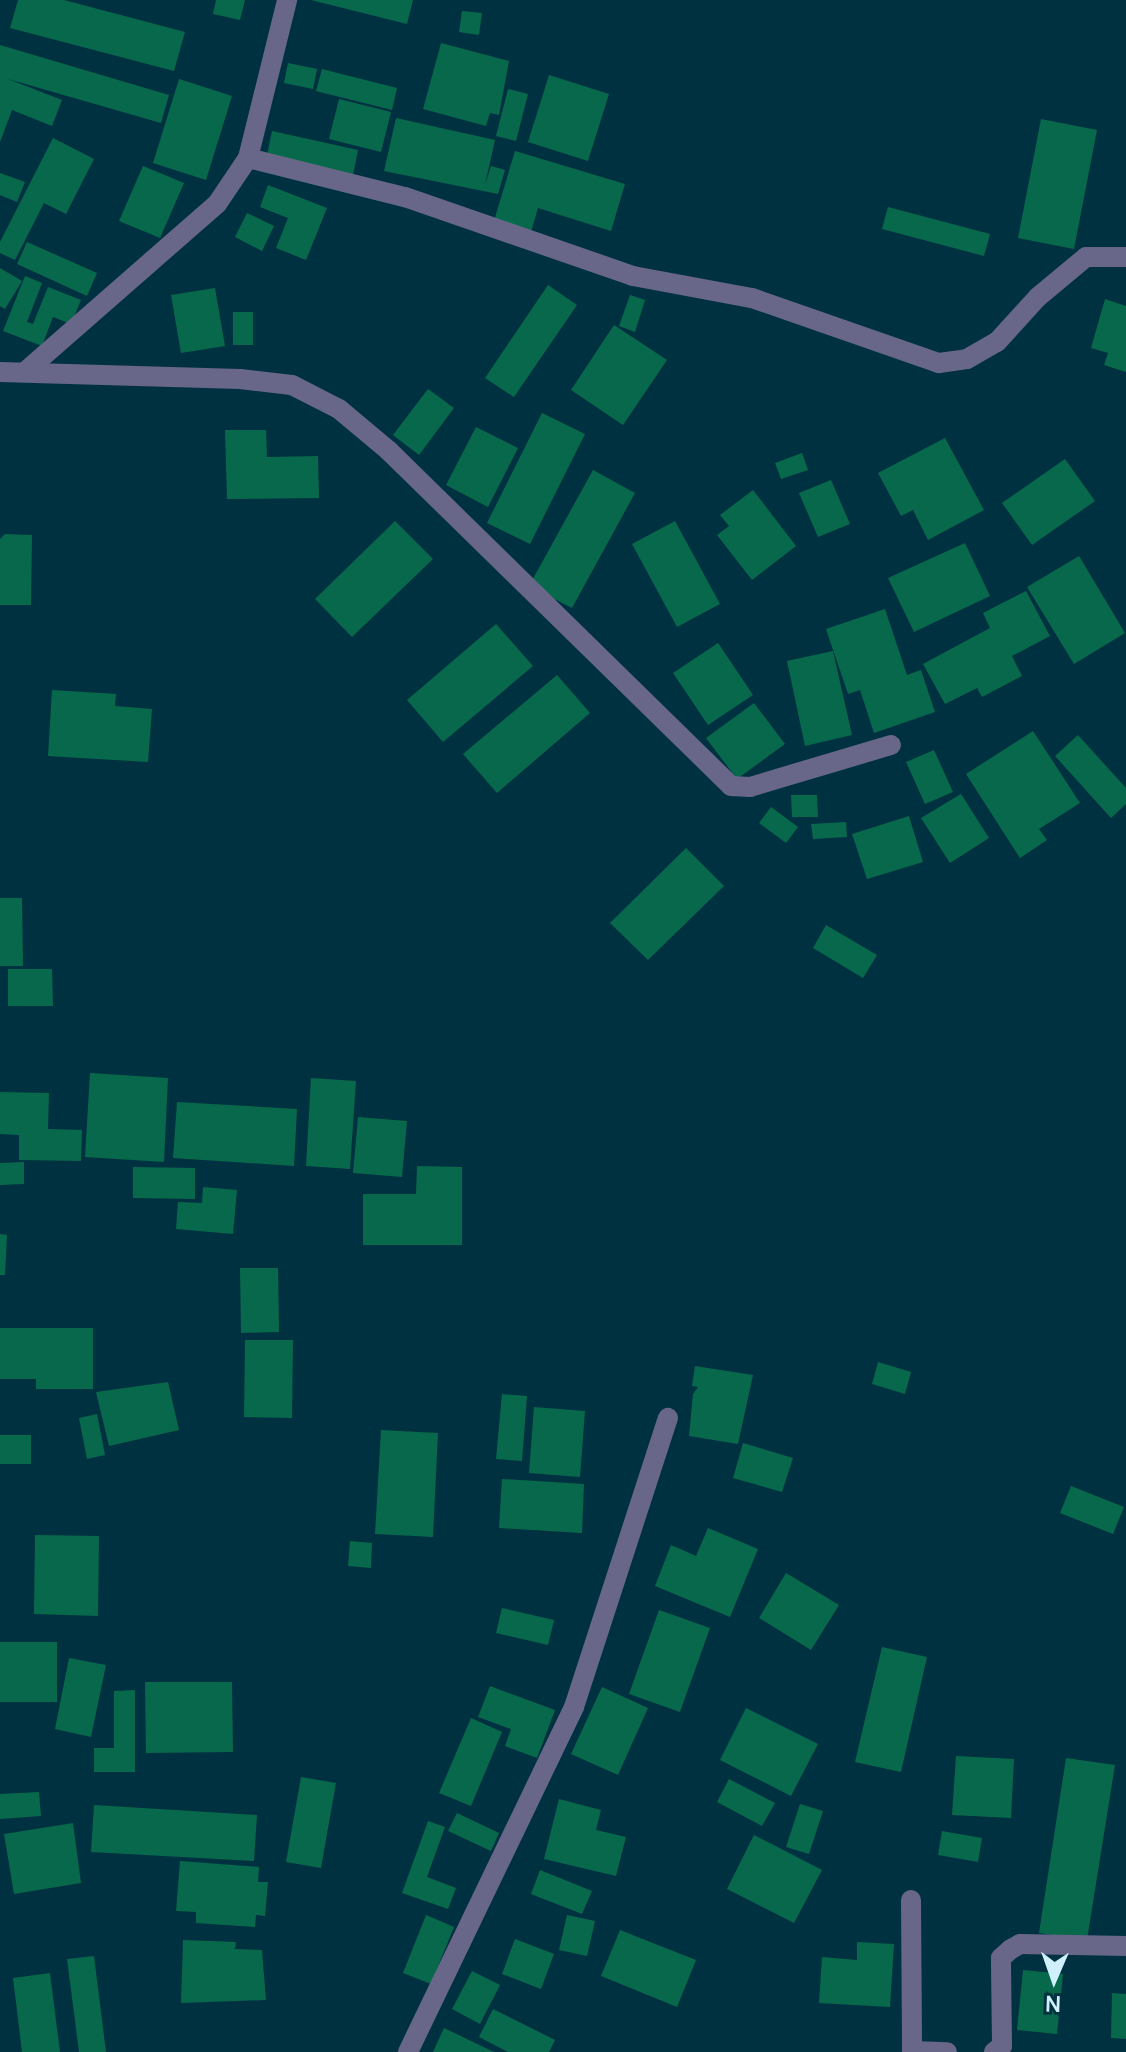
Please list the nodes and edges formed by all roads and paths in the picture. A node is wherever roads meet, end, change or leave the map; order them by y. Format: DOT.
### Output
graph roads {
  1 [pos="287,0"];
  2 [pos="248,158"];
  3 [pos="1126,257"];
  4 [pos="26,371"];
  5 [pos="0,372"];
  6 [pos="891,745"];
  7 [pos="668,1418"];
  8 [pos="911,1900"];
  9 [pos="1126,1946"];
  10 [pos="912,2051"];
  11 [pos="408,2052"];
  12 [pos="947,2052"];
  13 [pos="994,2052"];
  1 -- 2 [label="street"];
  2 -- 3 [label="street"];
  2 -- 4 [label="street"];
  4 -- 5 [label="street"];
  4 -- 6 [label="street"];
  7 -- 11 [label="street"];
  8 -- 10 [label="street"];
  9 -- 13 [label="street"];
  10 -- 12 [label="street"];
}
